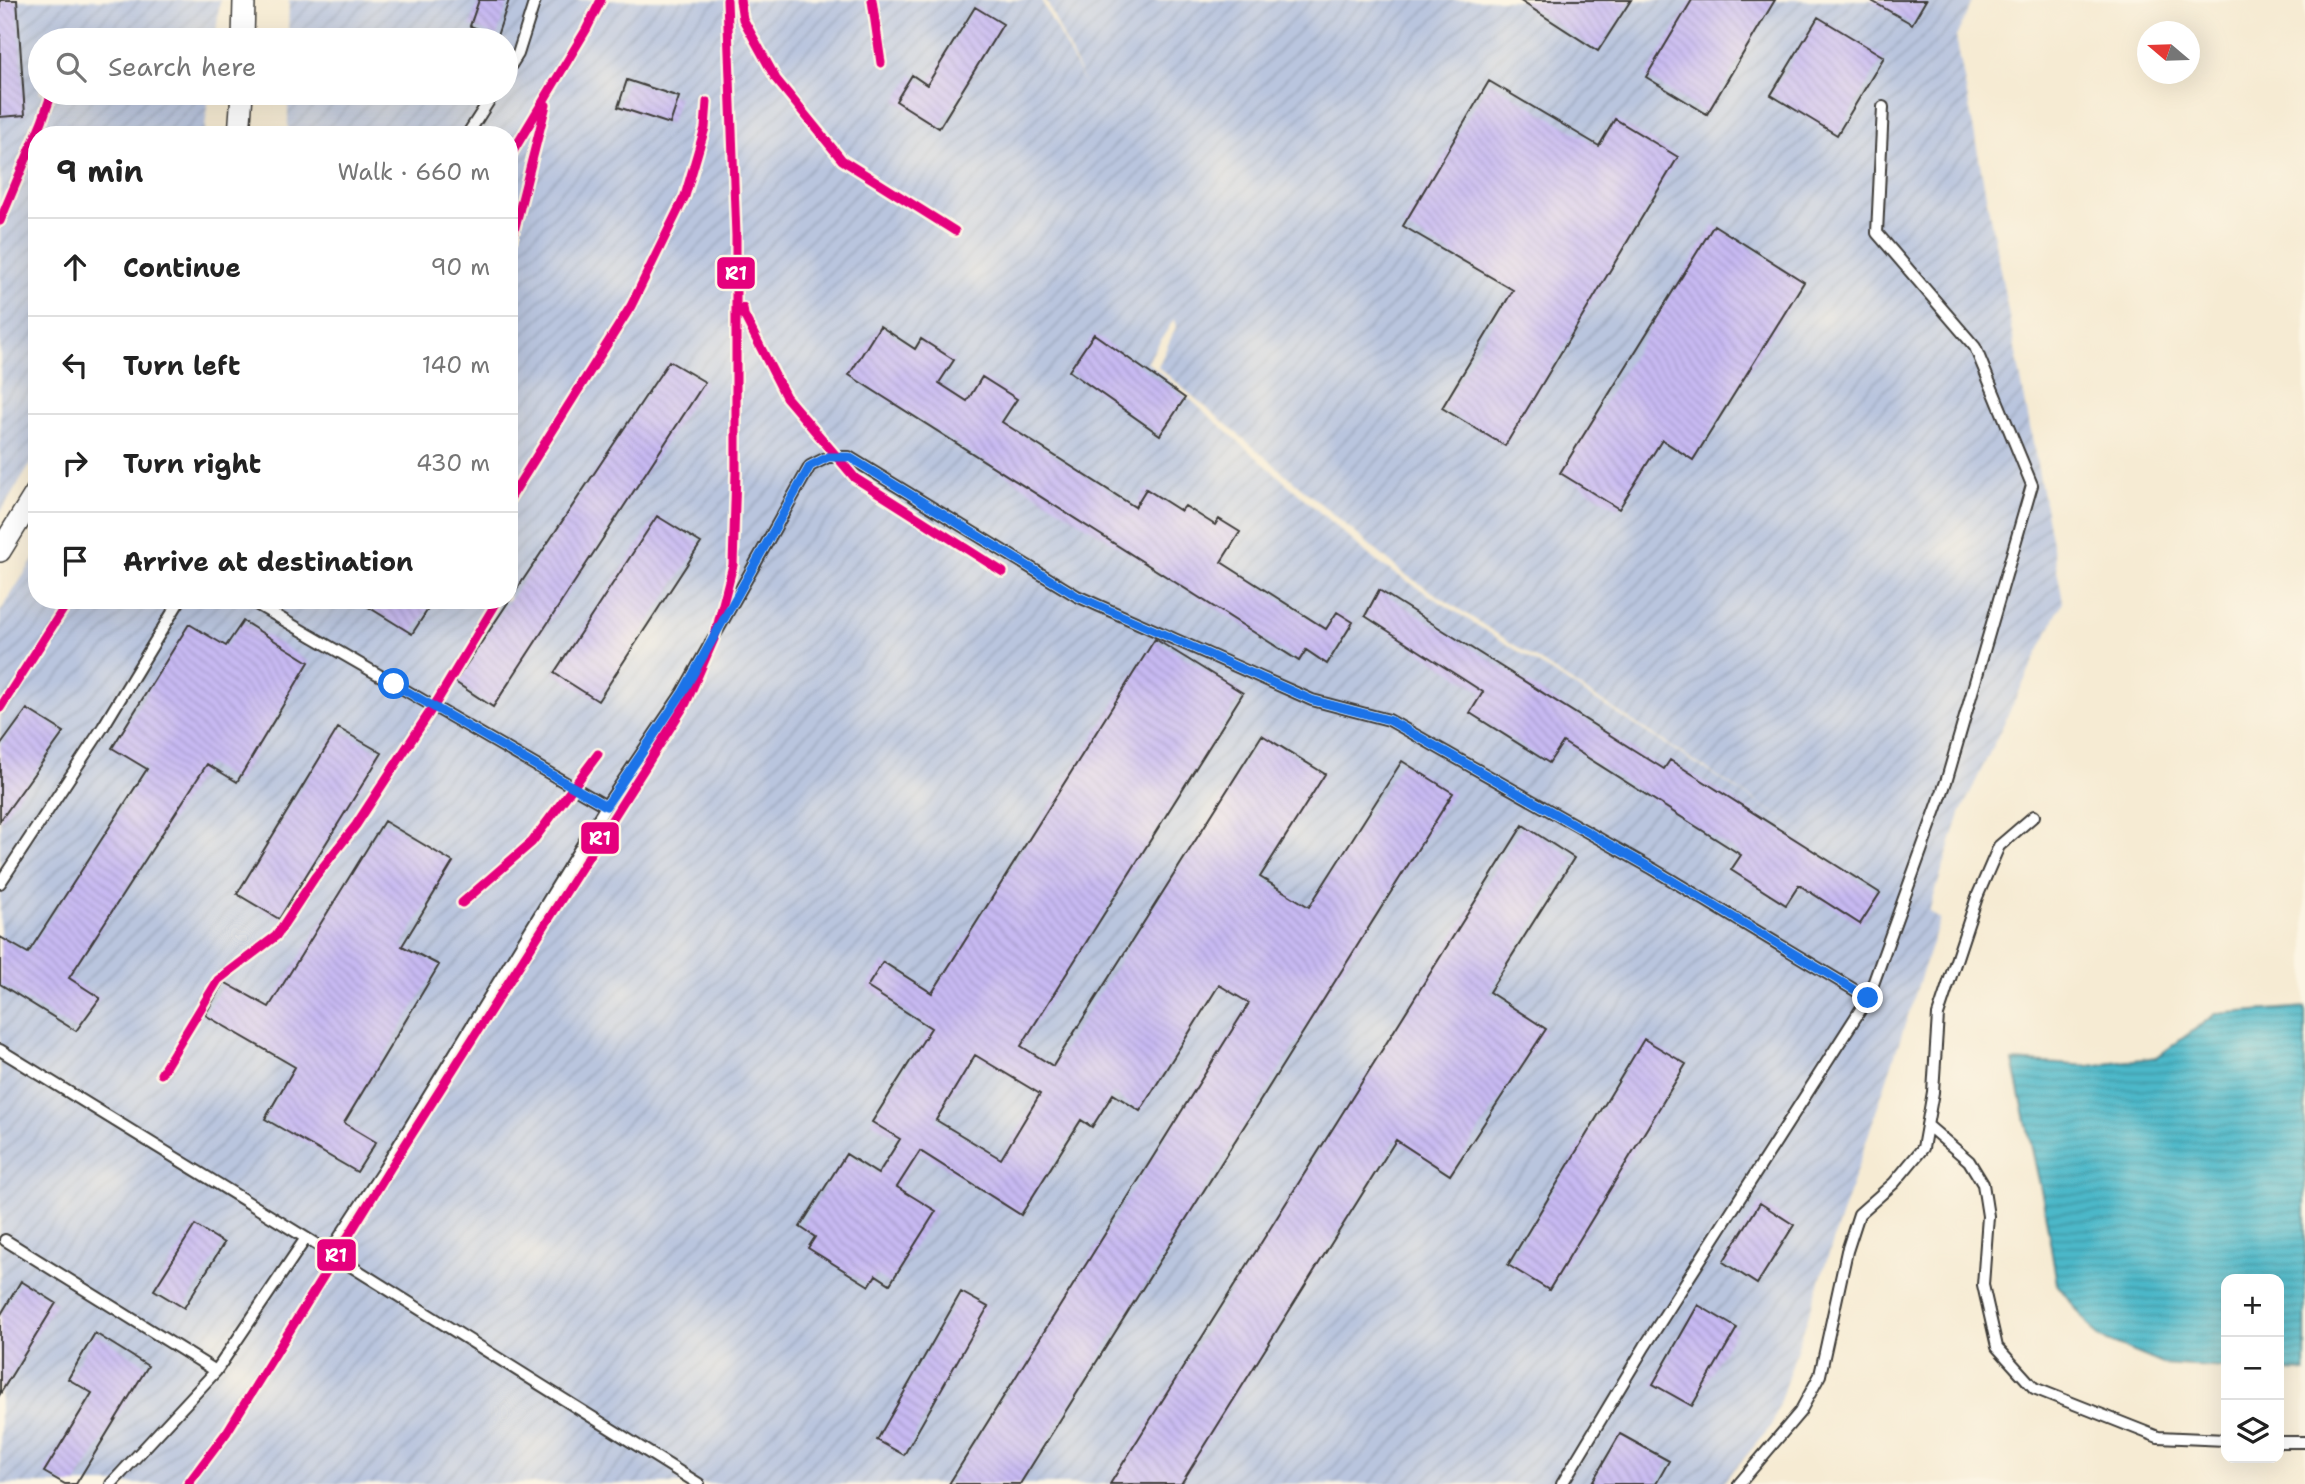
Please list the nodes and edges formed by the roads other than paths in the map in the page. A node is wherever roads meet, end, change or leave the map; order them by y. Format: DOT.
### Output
graph roads {
  1 [pos="244,0"];
  2 [pos="535,0"];
  3 [pos="243,28"];
  4 [pos="518,54"];
  5 [pos="241,105"];
  6 [pos="486,105"];
  7 [pos="1883,107"];
  8 [pos="240,126"];
  9 [pos="473,126"];
  10 [pos="28,506"];
  11 [pos="0,551"];
  12 [pos="175,609"];
  13 [pos="265,609"];
  14 [pos="606,806"];
  15 [pos="2034,816"];
  16 [pos="0,883"];
  17 [pos="1868,998"];
  18 [pos="0,1050"];
  19 [pos="1927,1125"];
  20 [pos="306,1238"];
  21 [pos="2,1241"];
  22 [pos="329,1254"];
  23 [pos="216,1371"];
  24 [pos="2221,1440"];
  25 [pos="2284,1442"];
  26 [pos="2305,1442"];
  27 [pos="111,1484"];
  28 [pos="699,1484"];
  29 [pos="1562,1484"];
  30 [pos="1739,1484"];
  1 -- 3 [label="street"];
  2 -- 4 [label="lane"];
  5 -- 8 [label="street"];
  6 -- 9 [label="lane"];
  7 -- 17 [label="lane"];
  10 -- 11 [label="street"];
  12 -- 16 [label="lane"];
  13 -- 14 [label="lane"];
  14 -- 17 [label="lane"];
  14 -- 22 [label="lane"];
  15 -- 19 [label="lane"];
  17 -- 29 [label="lane"];
  18 -- 20 [label="lane"];
  19 -- 24 [label="lane"];
  19 -- 30 [label="lane"];
  20 -- 22 [label="lane"];
  20 -- 23 [label="lane"];
  21 -- 23 [label="lane"];
  22 -- 28 [label="lane"];
  23 -- 27 [label="lane"];
  25 -- 26 [label="lane"];
}
